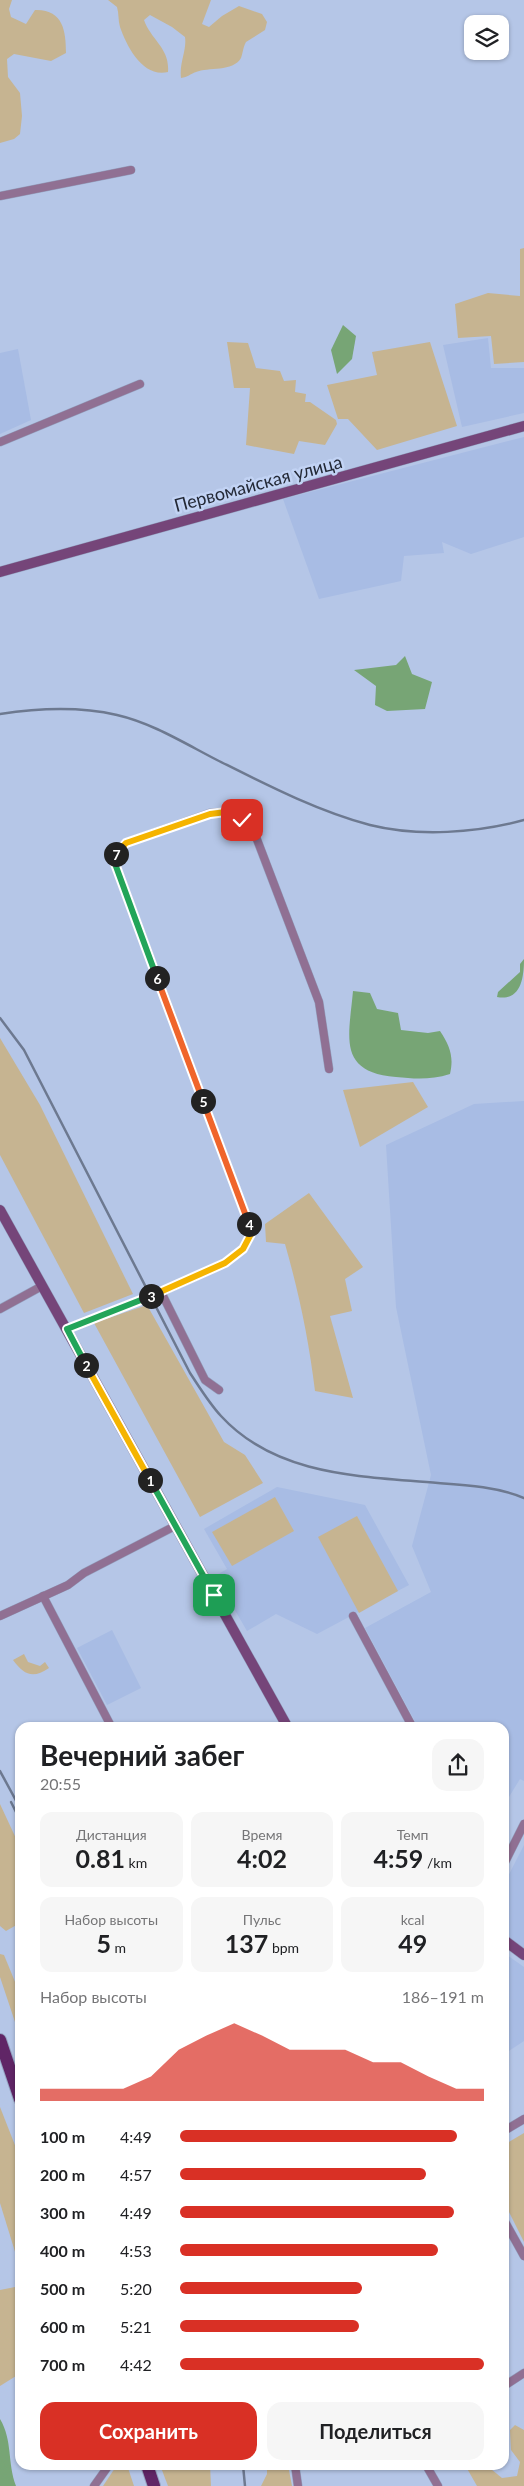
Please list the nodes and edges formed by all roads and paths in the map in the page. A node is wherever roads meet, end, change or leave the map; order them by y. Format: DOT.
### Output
graph roads {
  1 [pos="131,170"];
  2 [pos="0,196"];
  3 [pos="140,384"];
  4 [pos="524,426"];
  5 [pos="0,442"];
  6 [pos="0,572"];
  7 [pos="329,1070"];
  8 [pos="0,1210"];
  9 [pos="42,1286"];
  10 [pos="160,1292"];
  11 [pos="0,1309"];
  12 [pos="67,1329"];
  13 [pos="219,1390"];
  14 [pos="175,1526"];
  15 [pos="43,1596"];
  16 [pos="0,1616"];
  17 [pos="353,1616"];
  18 [pos="109,1722"];
  19 [pos="285,1722"];
  20 [pos="410,1722"];
  21 [pos="524,1824"];
  22 [pos="509,1854"];
  23 [pos="509,1944"];
  24 [pos="524,1955"];
  25 [pos="0,2040"];
  26 [pos="15,2084"];
  27 [pos="524,2119"];
  28 [pos="509,2128"];
  29 [pos="509,2229"];
  30 [pos="524,2256"];
  31 [pos="524,2373"];
  32 [pos="509,2383"];
  33 [pos="105,2470"];
  34 [pos="149,2470"];
  35 [pos="296,2470"];
  36 [pos="429,2470"];
  37 [pos="94,2486"];
  38 [pos="154,2486"];
  39 [pos="298,2486"];
  40 [pos="438,2486"];
  1 -- 2 [label="street"];
  3 -- 5 [label="street"];
  4 -- 6 [label="street, Первомайская улица"];
  7 -- 10 [label="street"];
  8 -- 9 [label="street"];
  9 -- 11 [label="street"];
  9 -- 12 [label="street"];
  10 -- 12 [label="street"];
  10 -- 13 [label="street"];
  12 -- 14 [label="street"];
  14 -- 15 [label="street"];
  14 -- 19 [label="street"];
  15 -- 16 [label="street"];
  15 -- 18 [label="street"];
  17 -- 20 [label="street"];
  21 -- 22 [label="street"];
  23 -- 24 [label="street"];
  25 -- 26 [label="main road"];
  27 -- 28 [label="street"];
  29 -- 30 [label="street"];
  31 -- 32 [label="street"];
  33 -- 37 [label="street"];
  34 -- 38 [label="main road"];
  35 -- 39 [label="street"];
  36 -- 40 [label="street"];
}
